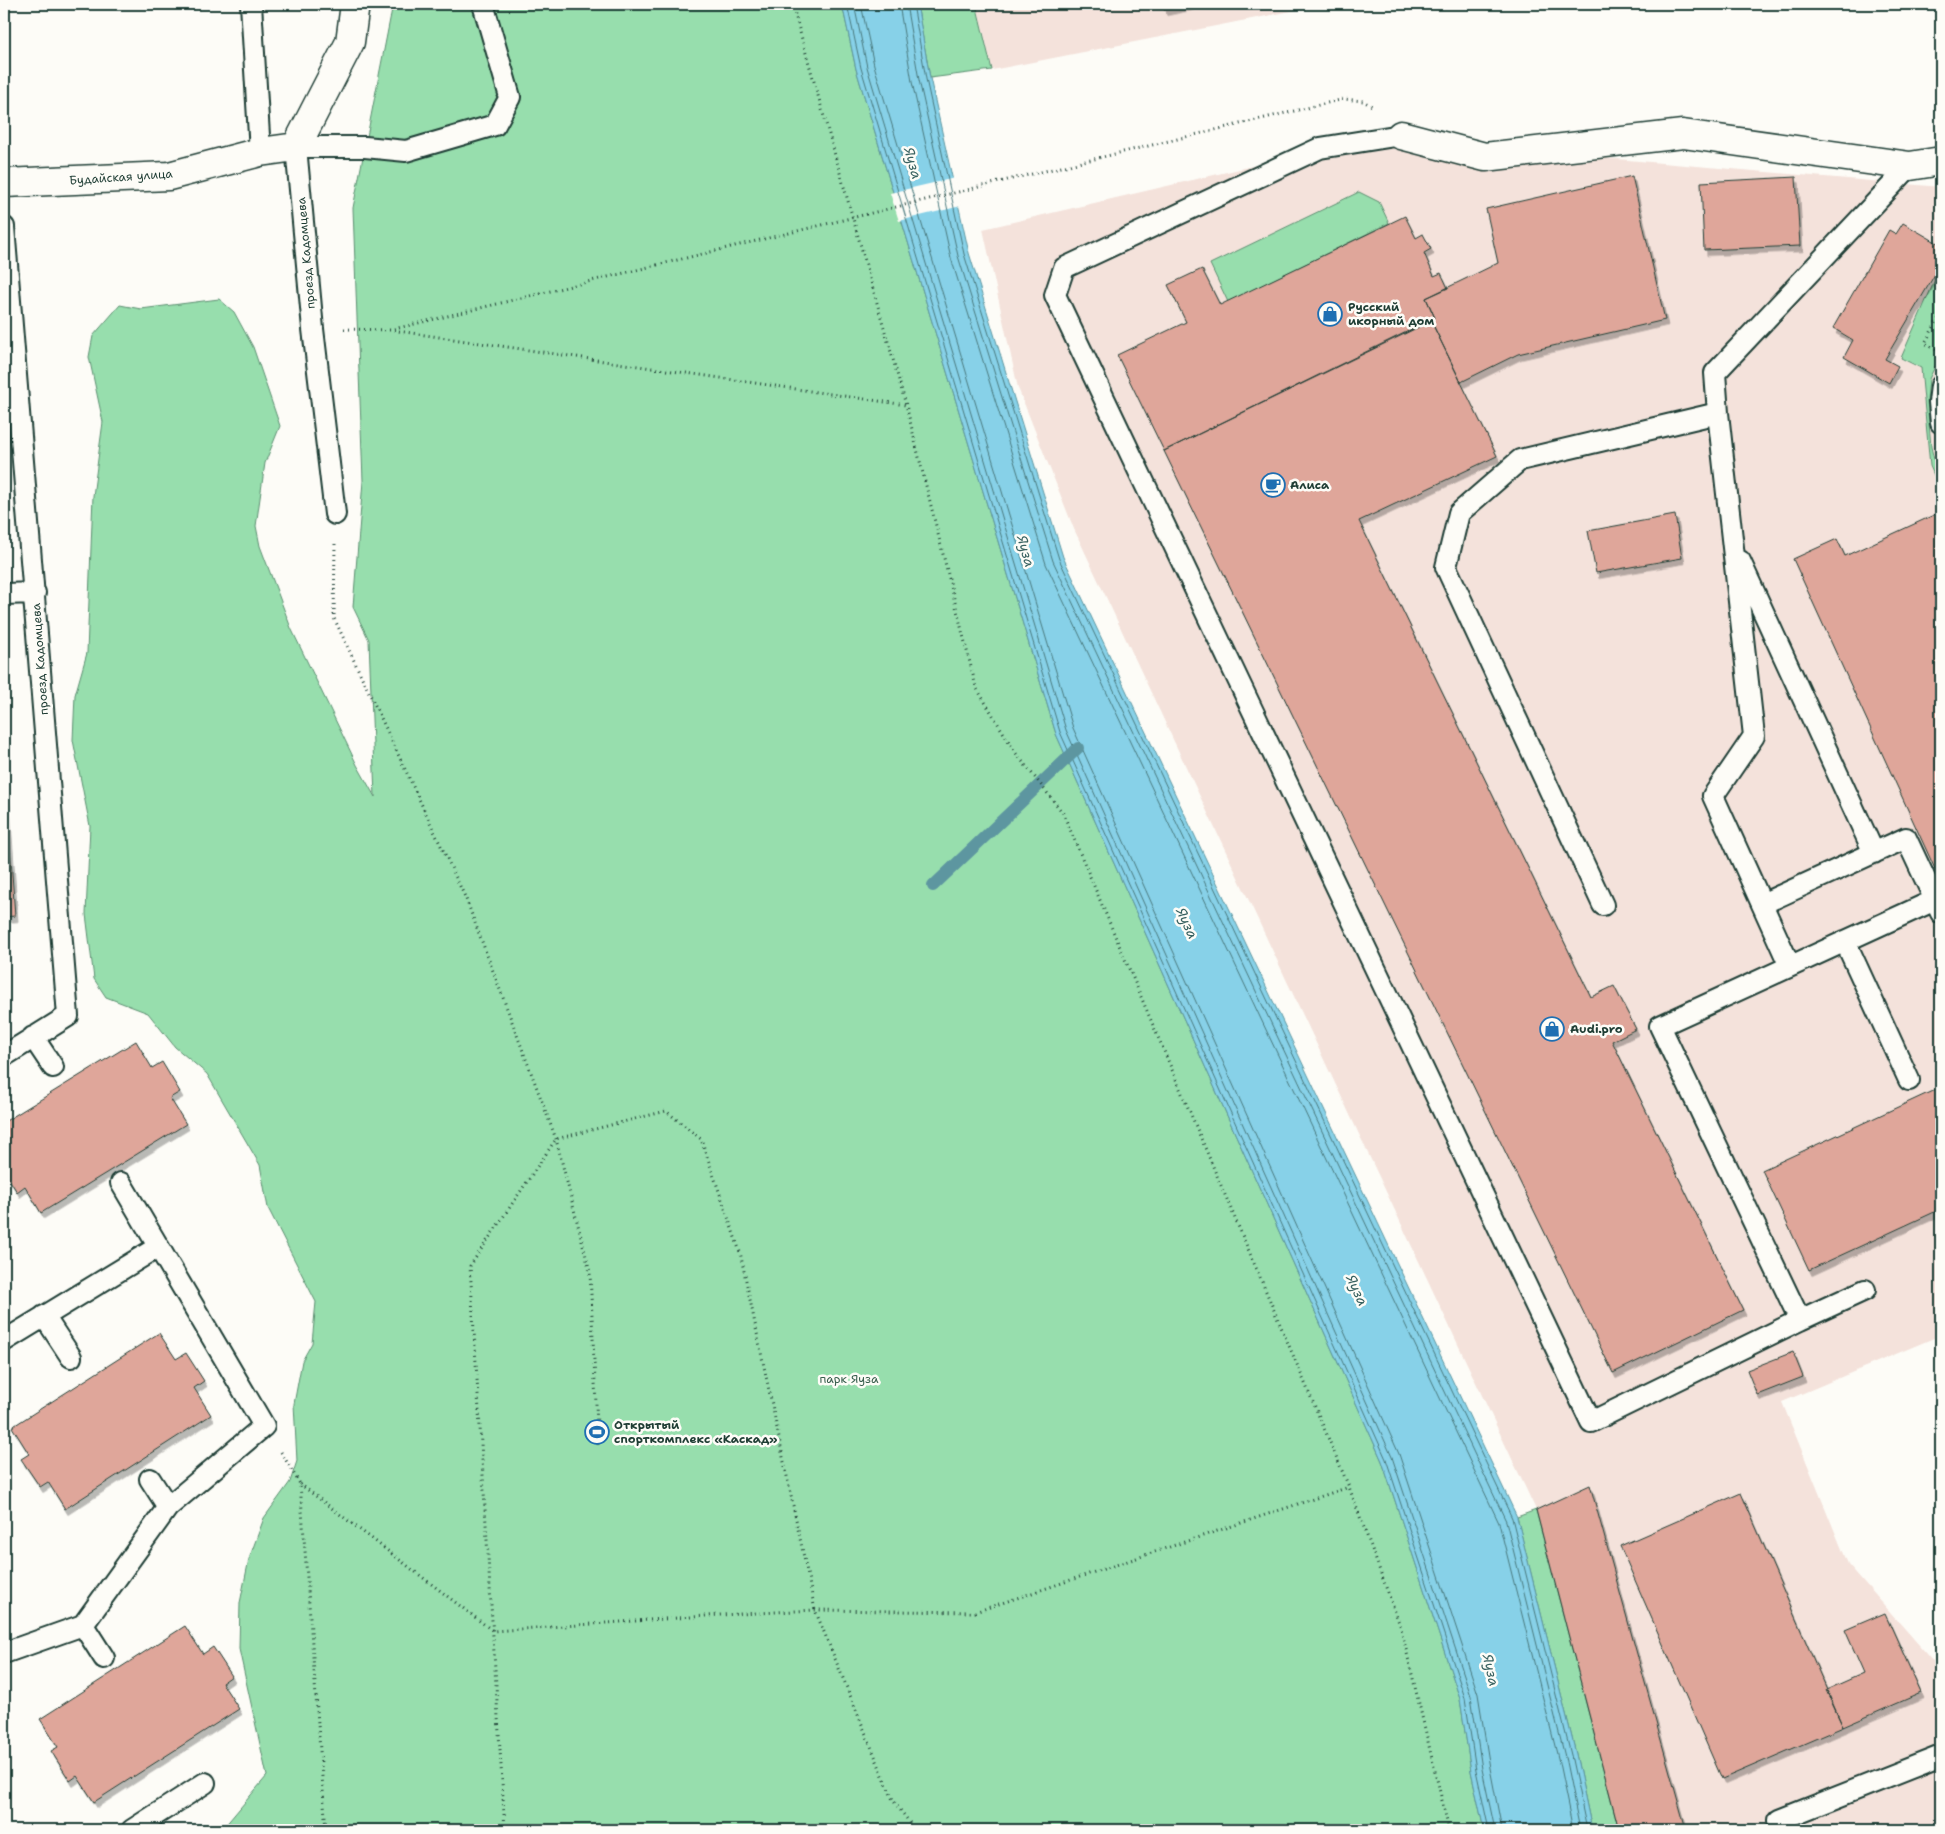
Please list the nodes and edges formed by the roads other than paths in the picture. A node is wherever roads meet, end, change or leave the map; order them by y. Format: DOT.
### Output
graph roads {
  1 [pos="251,4"];
  2 [pos="355,4"];
  3 [pos="483,4"];
  4 [pos="1401,135"];
  5 [pos="296,146"];
  6 [pos="260,152"];
  7 [pos="1941,161"];
  8 [pos="1910,166"];
  9 [pos="4,183"];
  10 [pos="4,227"];
  11 [pos="1941,386"];
  12 [pos="1718,413"];
  13 [pos="1941,423"];
  14 [pos="335,514"];
  15 [pos="1733,547"];
  16 [pos="35,593"];
  17 [pos="4,594"];
  18 [pos="1874,852"];
  19 [pos="1762,904"];
  20 [pos="1603,905"];
  21 [pos="1938,906"];
  22 [pos="1845,941"];
  23 [pos="1790,966"];
  24 [pos="33,1037"];
  25 [pos="4,1056"];
  26 [pos="53,1067"];
  27 [pos="1909,1080"];
  28 [pos="121,1184"];
  29 [pos="158,1247"];
  30 [pos="1865,1290"];
  31 [pos="44,1316"];
  32 [pos="1800,1320"];
  33 [pos="4,1341"];
  34 [pos="71,1357"];
  35 [pos="150,1479"];
  36 [pos="168,1507"];
  37 [pos="83,1625"];
  38 [pos="4,1653"];
  39 [pos="104,1658"];
  40 [pos="1941,1756"];
  41 [pos="205,1783"];
  42 [pos="132,1830"];
  43 [pos="1780,1830"];
  1 -- 6 [label="lane"];
  2 -- 5 [label="street"];
  3 -- 5 [label="lane"];
  4 -- 8 [label="street"];
  4 -- 32 [label="lane"];
  5 -- 6 [label="street, Будайская улица"];
  5 -- 14 [label="lane, проезд Кадомцева"];
  6 -- 9 [label="street, Будайская улица"];
  7 -- 8 [label="street"];
  8 -- 12 [label="lane"];
  10 -- 16 [label="lane, проезд Кадомцева"];
  11 -- 13 [label="lane"];
  12 -- 15 [label="lane"];
  12 -- 20 [label="lane"];
  15 -- 18 [label="lane"];
  15 -- 19 [label="lane"];
  16 -- 17 [label="lane"];
  16 -- 24 [label="lane, проезд Кадомцева"];
  18 -- 19 [label="lane"];
  18 -- 21 [label="lane"];
  19 -- 23 [label="lane"];
  21 -- 22 [label="lane"];
  22 -- 23 [label="lane"];
  22 -- 27 [label="lane"];
  23 -- 32 [label="lane"];
  24 -- 25 [label="lane, проезд Кадомцева"];
  24 -- 26 [label="lane"];
  28 -- 29 [label="lane"];
  29 -- 31 [label="lane"];
  29 -- 36 [label="lane"];
  30 -- 32 [label="lane"];
  31 -- 33 [label="lane"];
  31 -- 34 [label="lane"];
  35 -- 36 [label="lane"];
  36 -- 37 [label="lane"];
  37 -- 38 [label="lane"];
  37 -- 39 [label="lane"];
  40 -- 43 [label="lane"];
  41 -- 42 [label="lane"];
}
